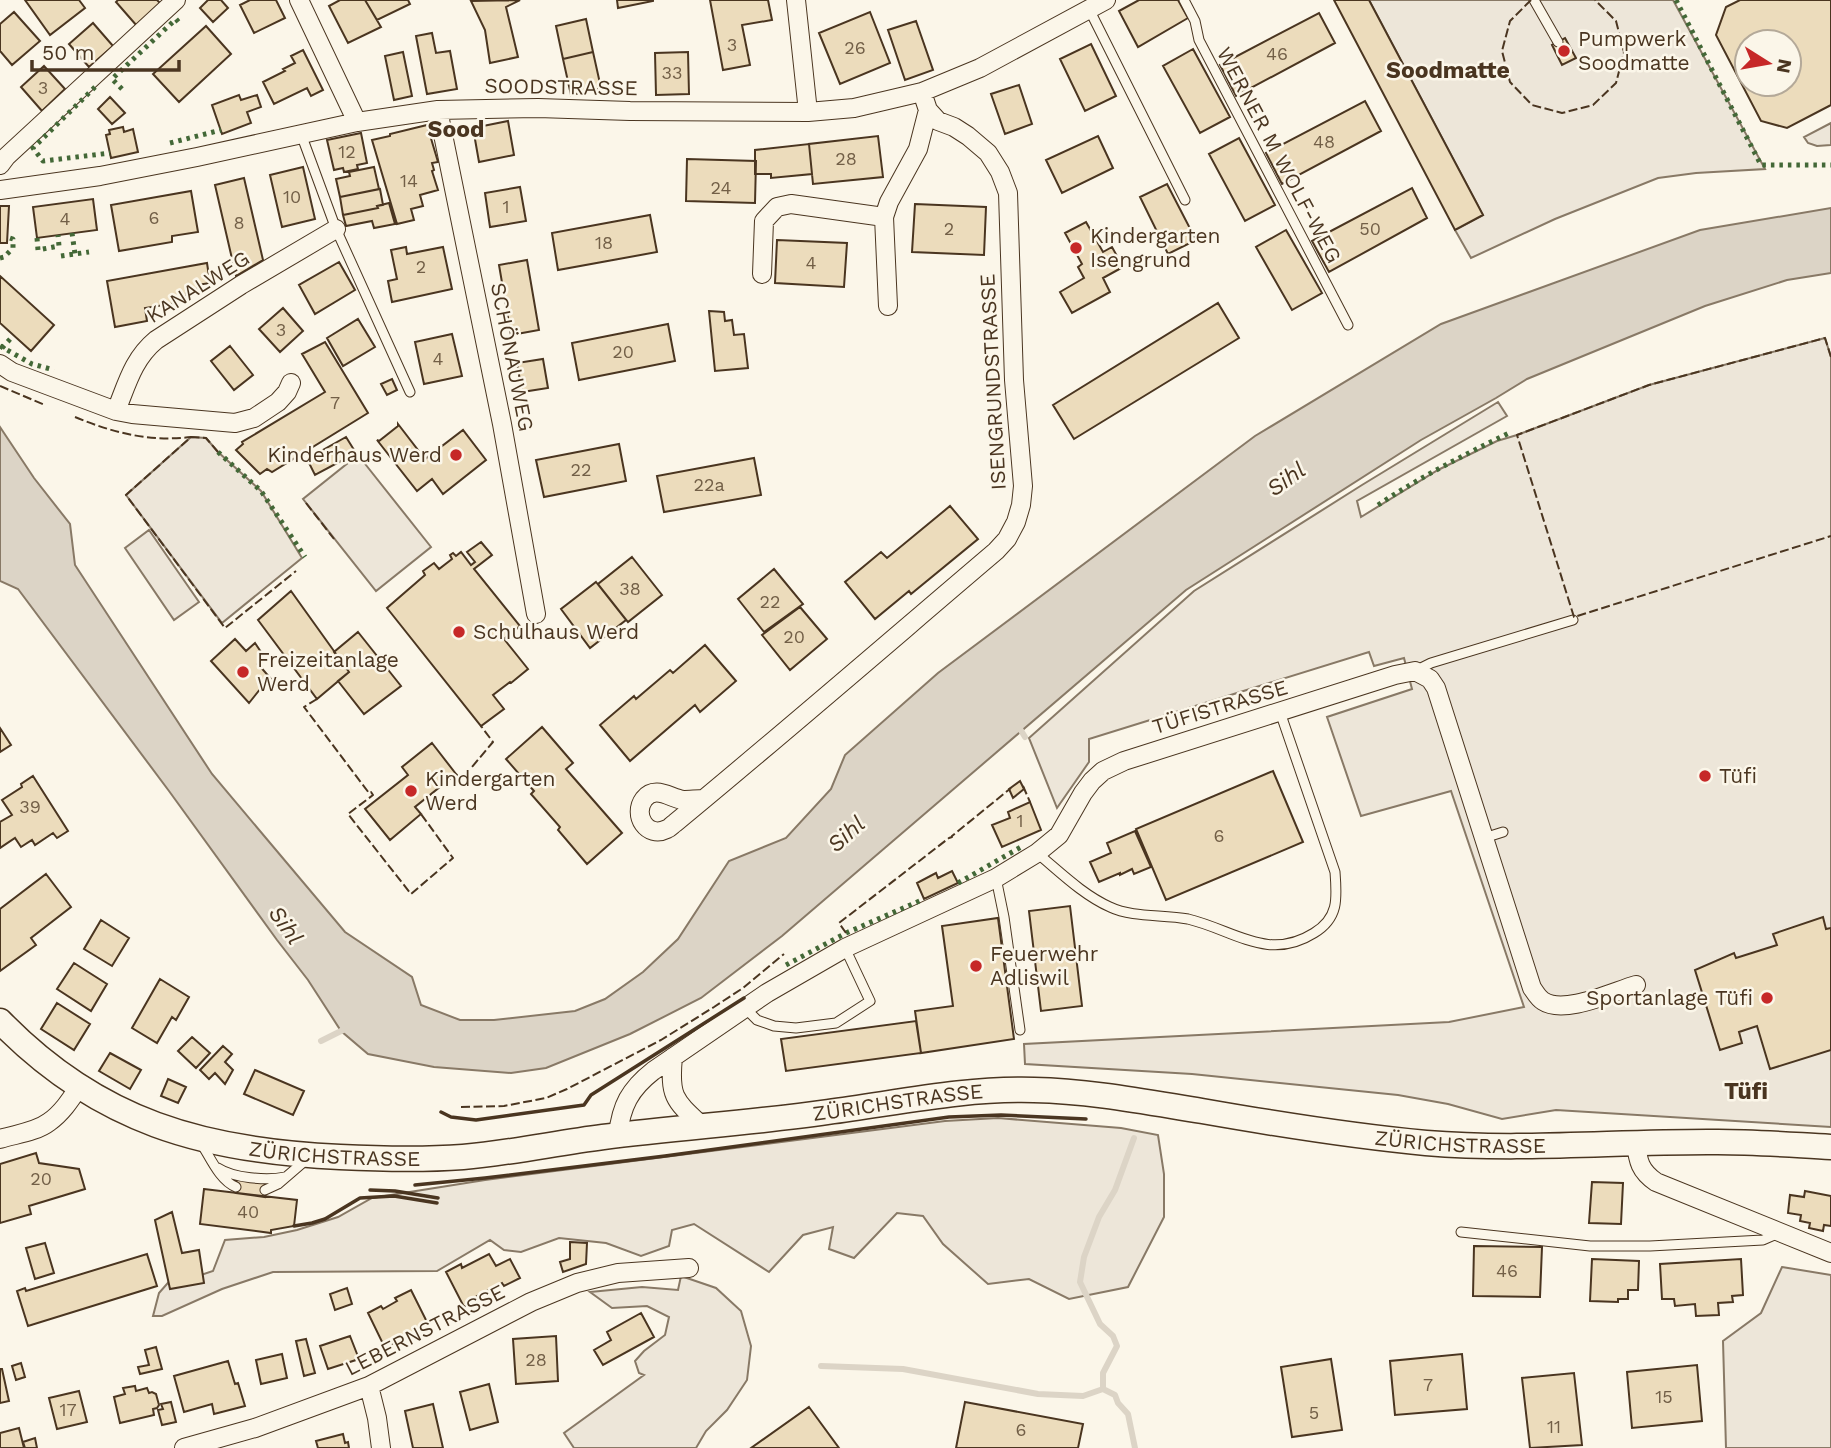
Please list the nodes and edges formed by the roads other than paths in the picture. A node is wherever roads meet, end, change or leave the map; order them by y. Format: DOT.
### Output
graph roads {
  1 [pos="176,0"];
  2 [pos="299,0"];
  3 [pos="796,0"];
  4 [pos="1106,0"];
  5 [pos="1184,0"];
  6 [pos="1534,0"];
  7 [pos="1088,9"];
  8 [pos="1558,42"];
  9 [pos="922,92"];
  10 [pos="438,110"];
  11 [pos="928,110"];
  12 [pos="807,113"];
  13 [pos="357,122"];
  14 [pos="301,134"];
  15 [pos="0,165"];
  16 [pos="0,190"];
  17 [pos="1185,200"];
  18 [pos="884,217"];
  19 [pos="336,229"];
  20 [pos="762,274"];
  21 [pos="888,306"];
  22 [pos="1348,325"];
  23 [pos="0,364"];
  24 [pos="291,383"];
  25 [pos="410,392"];
  26 [pos="116,411"];
  27 [pos="536,614"];
  28 [pos="1573,620"];
  29 [pos="1415,671"];
  30 [pos="1280,712"];
  31 [pos="704,799"];
  32 [pos="1503,832"];
  33 [pos="1484,838"];
  34 [pos="1037,853"];
  35 [pos="996,878"];
  36 [pos="845,948"];
  37 [pos="1636,985"];
  38 [pos="745,1008"];
  39 [pos="0,1021"];
  40 [pos="1020,1030"];
  41 [pos="673,1057"];
  42 [pos="79,1087"];
  43 [pos="701,1125"];
  44 [pos="618,1135"];
  45 [pos="198,1138"];
  46 [pos="0,1139"];
  47 [pos="1636,1144"];
  48 [pos="1831,1147"];
  49 [pos="311,1156"];
  50 [pos="218,1168"];
  51 [pos="285,1177"];
  52 [pos="236,1187"];
  53 [pos="265,1190"];
  54 [pos="1461,1232"];
  55 [pos="1779,1233"];
  56 [pos="1831,1253"];
  57 [pos="688,1268"];
  58 [pos="369,1386"];
  59 [pos="184,1448"];
  60 [pos="381,1448"];
  1 -- 15 [label="street"];
  2 -- 13 [label="street"];
  3 -- 12 [label="street"];
  4 -- 7 [label="street, SOODSTRASSE"];
  5 -- 22 [label="lane, WERNER M WOLF-WEG"];
  6 -- 8 [label="lane"];
  7 -- 9 [label="street, SOODSTRASSE"];
  7 -- 17 [label="lane"];
  9 -- 11 [label="street"];
  9 -- 12 [label="street, SOODSTRASSE"];
  10 -- 12 [label="street, SOODSTRASSE"];
  10 -- 13 [label="street, SOODSTRASSE"];
  10 -- 27 [label="street, SCHÖNAUWEG"];
  11 -- 18 [label="street"];
  11 -- 31 [label="street, ISENGRUNDSTRASSE"];
  13 -- 14 [label="street, SOODSTRASSE"];
  14 -- 16 [label="street, SOODSTRASSE"];
  14 -- 19 [label="lane"];
  18 -- 20 [label="street"];
  18 -- 21 [label="street"];
  19 -- 25 [label="lane"];
  19 -- 26 [label="street, KANALWEG"];
  23 -- 26 [label="street"];
  24 -- 26 [label="street"];
  28 -- 29 [label="lane"];
  29 -- 30 [label="street, TÜFISTRASSE"];
  29 -- 33 [label="street"];
  30 -- 34 [label="street, TÜFISTRASSE"];
  30 -- 34 [label="lane"];
  32 -- 33 [label="lane"];
  33 -- 37 [label="street"];
  34 -- 35 [label="street, TÜFISTRASSE"];
  35 -- 36 [label="street, TÜFISTRASSE"];
  35 -- 40 [label="lane"];
  36 -- 38 [label="street, TÜFISTRASSE"];
  36 -- 38 [label="lane"];
  38 -- 41 [label="street, TÜFISTRASSE"];
  39 -- 42 [label="main road, ZÜRICHSTRASSE"];
  41 -- 43 [label="street"];
  41 -- 44 [label="street, TÜFISTRASSE"];
  42 -- 45 [label="main road, ZÜRICHSTRASSE"];
  42 -- 46 [label="street"];
  43 -- 44 [label="main road, ZÜRICHSTRASSE"];
  43 -- 47 [label="main road, ZÜRICHSTRASSE"];
  44 -- 49 [label="main road, ZÜRICHSTRASSE"];
  45 -- 49 [label="main road, ZÜRICHSTRASSE"];
  45 -- 50 [label="lane"];
  47 -- 48 [label="main road, ZÜRICHSTRASSE"];
  47 -- 55 [label="street"];
  49 -- 51 [label="lane"];
  50 -- 51 [label="lane"];
  50 -- 52 [label="lane"];
  51 -- 53 [label="lane"];
  54 -- 55 [label="lane"];
  55 -- 56 [label="street"];
  57 -- 58 [label="street, LEBERNSTRASSE"];
  58 -- 59 [label="street, LEBERNSTRASSE"];
  58 -- 60 [label="street"];
}
